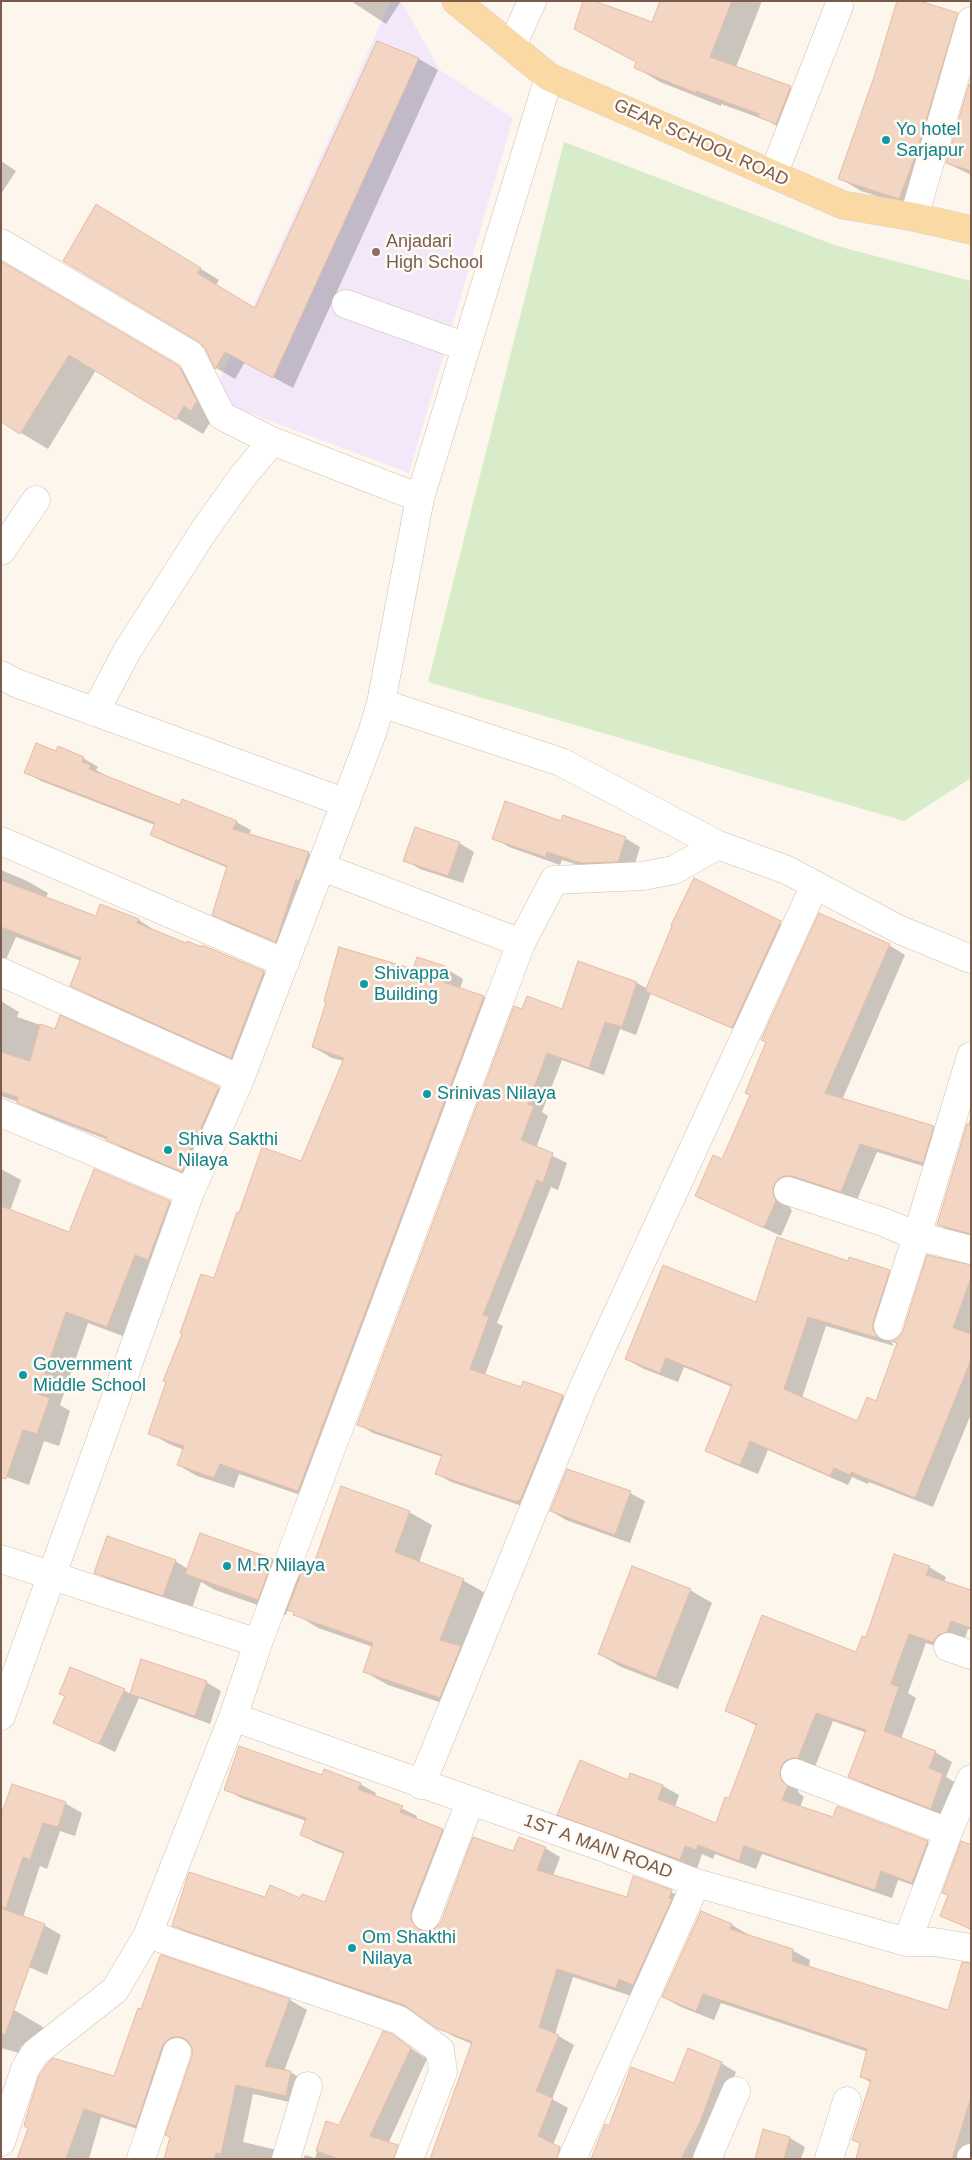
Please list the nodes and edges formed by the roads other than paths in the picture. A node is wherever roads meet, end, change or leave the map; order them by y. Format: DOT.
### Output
graph roads {
  1 [pos="456,1"];
  2 [pos="532,1"];
  3 [pos="839,6"];
  4 [pos="971,21"];
  5 [pos="512,46"];
  6 [pos="549,76"];
  7 [pos="773,175"];
  8 [pos="914,217"];
  9 [pos="971,230"];
  10 [pos="1,243"];
  11 [pos="346,304"];
  12 [pos="466,347"];
  13 [pos="272,441"];
  14 [pos="420,498"];
  15 [pos="36,500"];
  16 [pos="1,551"];
  17 [pos="1,675"];
  18 [pos="381,703"];
  19 [pos="95,712"];
  20 [pos="346,803"];
  21 [pos="1,840"];
  22 [pos="718,845"];
  23 [pos="322,867"];
  24 [pos="815,885"];
  25 [pos="521,943"];
  26 [pos="971,959"];
  27 [pos="286,962"];
  28 [pos="1,972"];
  29 [pos="971,1056"];
  30 [pos="240,1079"];
  31 [pos="1,1113"];
  32 [pos="788,1191"];
  33 [pos="190,1192"];
  34 [pos="917,1236"];
  35 [pos="971,1250"];
  36 [pos="888,1326"];
  37 [pos="1,1559"];
  38 [pos="52,1575"];
  39 [pos="258,1643"];
  40 [pos="1,1716"];
  41 [pos="233,1717"];
  42 [pos="795,1773"];
  43 [pos="971,1779"];
  44 [pos="421,1785"];
  45 [pos="470,1802"];
  46 [pos="948,1832"];
  47 [pos="696,1883"];
  48 [pos="426,1916"];
  49 [pos="148,1934"];
  50 [pos="907,1942"];
  51 [pos="971,1948"];
  52 [pos="177,2052"];
  53 [pos="308,2086"];
  54 [pos="736,2091"];
  55 [pos="847,2101"];
  56 [pos="1,2142"];
  57 [pos="141,2159"];
  58 [pos="286,2159"];
  59 [pos="409,2159"];
  60 [pos="572,2159"];
  61 [pos="707,2159"];
  62 [pos="829,2159"];
  1 -- 5 [label="main road, GEAR SCHOOL ROAD"];
  2 -- 5 [label="street"];
  3 -- 7 [label="street"];
  4 -- 8 [label="street"];
  5 -- 6 [label="main road, GEAR SCHOOL ROAD"];
  6 -- 7 [label="main road, GEAR SCHOOL ROAD"];
  6 -- 12 [label="street"];
  7 -- 8 [label="main road, GEAR SCHOOL ROAD"];
  8 -- 9 [label="main road, GEAR SCHOOL ROAD"];
  10 -- 13 [label="street"];
  11 -- 12 [label="street"];
  12 -- 14 [label="street"];
  13 -- 14 [label="street"];
  13 -- 19 [label="street"];
  14 -- 18 [label="street"];
  15 -- 16 [label="street"];
  17 -- 19 [label="street"];
  18 -- 20 [label="street"];
  18 -- 22 [label="street"];
  19 -- 20 [label="street"];
  20 -- 23 [label="street"];
  21 -- 27 [label="street"];
  22 -- 24 [label="street"];
  22 -- 25 [label="street"];
  23 -- 25 [label="street"];
  23 -- 27 [label="street"];
  24 -- 26 [label="street"];
  24 -- 44 [label="street"];
  25 -- 39 [label="street"];
  27 -- 30 [label="street"];
  28 -- 30 [label="street"];
  29 -- 34 [label="street"];
  30 -- 33 [label="street"];
  31 -- 33 [label="street"];
  32 -- 34 [label="street"];
  33 -- 38 [label="street"];
  34 -- 35 [label="street"];
  34 -- 36 [label="street"];
  37 -- 38 [label="street"];
  38 -- 39 [label="street"];
  38 -- 40 [label="street"];
  39 -- 41 [label="street"];
  41 -- 44 [label="street, 1ST A MAIN ROAD"];
  41 -- 49 [label="street"];
  42 -- 46 [label="street"];
  43 -- 46 [label="street"];
  44 -- 45 [label="street, 1ST A MAIN ROAD"];
  45 -- 47 [label="street, 1ST A MAIN ROAD"];
  45 -- 48 [label="street"];
  46 -- 50 [label="street"];
  47 -- 50 [label="street, 1ST A MAIN ROAD"];
  47 -- 60 [label="street"];
  49 -- 56 [label="street"];
  49 -- 59 [label="street"];
  50 -- 51 [label="street, 1ST A MAIN ROAD"];
  52 -- 57 [label="street"];
  53 -- 58 [label="street"];
  54 -- 61 [label="street"];
  55 -- 62 [label="street"];
}
